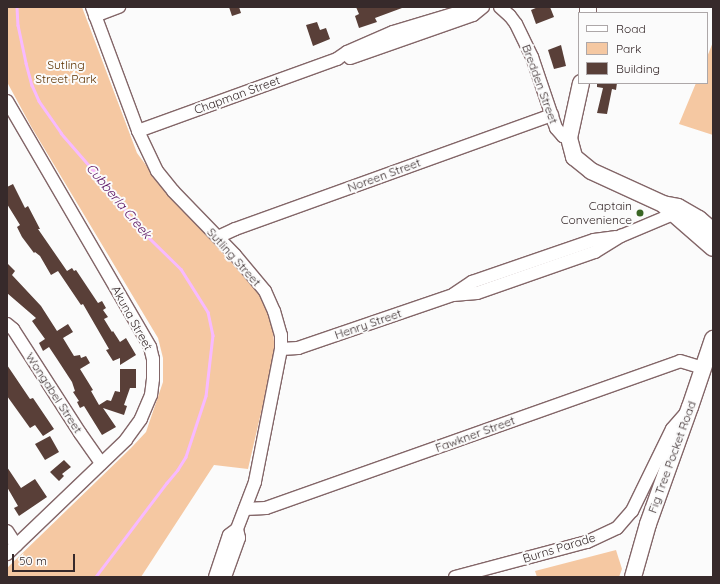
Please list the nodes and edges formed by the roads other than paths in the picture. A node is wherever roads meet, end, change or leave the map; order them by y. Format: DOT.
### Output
graph roads {
  1 [pos="119,7"];
  2 [pos="469,7"];
  3 [pos="483,7"];
  4 [pos="500,7"];
  5 [pos="94,11"];
  6 [pos="337,59"];
  7 [pos="581,84"];
  8 [pos="7,101"];
  9 [pos="552,115"];
  10 [pos="138,131"];
  11 [pos="568,138"];
  12 [pos="671,209"];
  13 [pos="713,231"];
  14 [pos="218,238"];
  15 [pos="713,248"];
  16 [pos="7,324"];
  17 [pos="713,339"];
  18 [pos="281,348"];
  19 [pos="703,368"];
  20 [pos="690,407"];
  21 [pos="101,463"];
  22 [pos="245,509"];
  23 [pos="237,529"];
  24 [pos="7,531"];
  25 [pos="16,545"];
  26 [pos="7,554"];
  27 [pos="215,577"];
  28 [pos="225,577"];
  29 [pos="455,577"];
  30 [pos="633,577"];
  1 -- 5 [label="street"];
  2 -- 6 [label="street, Chapman Street"];
  3 -- 6 [label="street, Chapman Street"];
  4 -- 9 [label="street, Bredden Street"];
  5 -- 10 [label="street, Sutling Street"];
  6 -- 10 [label="street, Chapman Street"];
  7 -- 11 [label="main road"];
  8 -- 21 [label="street, Akuna Street"];
  9 -- 11 [label="street, Bredden Street"];
  9 -- 14 [label="street, Noreen Street"];
  10 -- 14 [label="street, Sutling Street"];
  11 -- 12 [label="main road"];
  12 -- 13 [label="main road"];
  12 -- 15 [label="main road"];
  12 -- 18 [label="street, Henry Street"];
  14 -- 18 [label="street, Sutling Street"];
  16 -- 21 [label="street, Wongabel Street"];
  17 -- 19 [label="main road, Fig Tree Pocket Road"];
  18 -- 22 [label="street, Sutling Street"];
  19 -- 20 [label="main road, Fig Tree Pocket Road"];
  19 -- 22 [label="street, Fawkner Street"];
  20 -- 29 [label="street, Burns Parade"];
  20 -- 30 [label="main road, Fig Tree Pocket Road"];
  21 -- 25 [label="street, Akuna Street"];
  22 -- 23 [label="street, Sutling Street"];
  23 -- 27 [label="street, Sutling Street"];
  23 -- 28 [label="street, Sutling Street"];
  24 -- 25 [label="street"];
  25 -- 26 [label="street, Akuna Street"];
}
